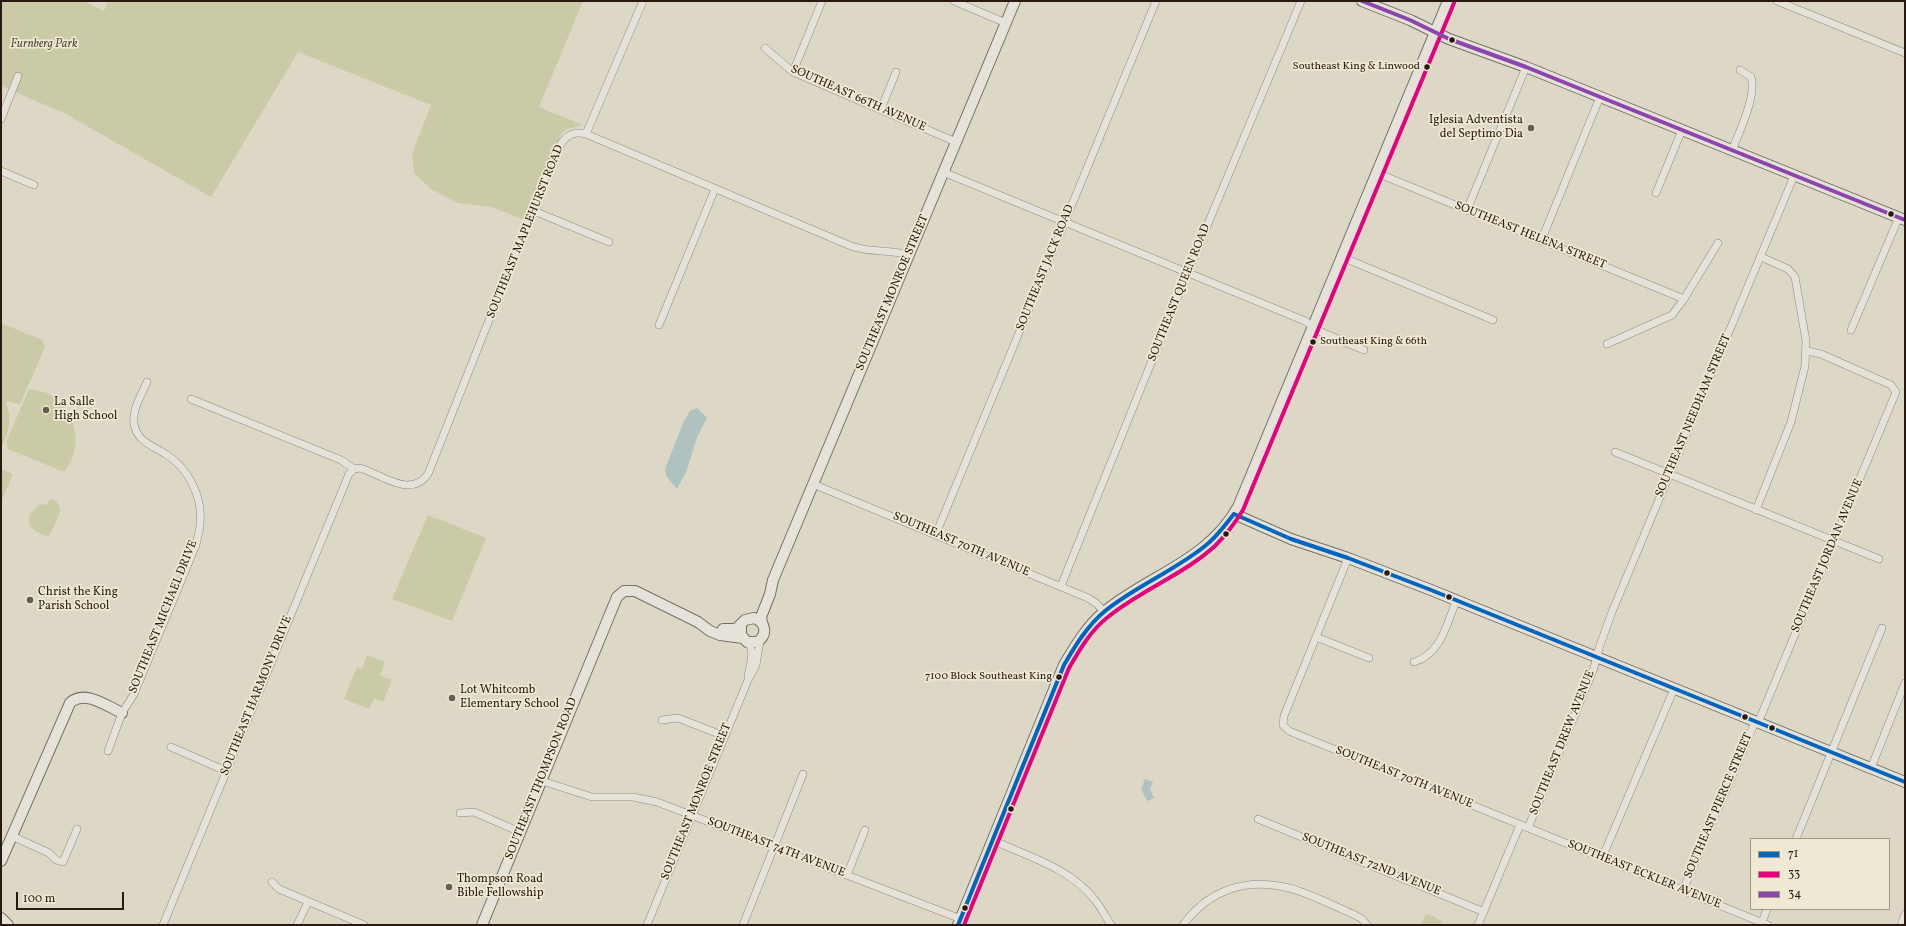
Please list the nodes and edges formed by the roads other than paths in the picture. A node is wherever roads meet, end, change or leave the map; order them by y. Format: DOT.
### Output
graph roads {
  1 [pos="643,1"];
  2 [pos="822,1"];
  3 [pos="954,1"];
  4 [pos="1015,1"];
  5 [pos="1156,1"];
  6 [pos="1301,1"];
  7 [pos="1362,1"];
  8 [pos="1448,1"];
  9 [pos="1777,1"];
  10 [pos="1006,23"];
  11 [pos="1435,32"];
  12 [pos="765,48"];
  13 [pos="1905,53"];
  14 [pos="1526,67"];
  15 [pos="1740,70"];
  16 [pos="793,72"];
  17 [pos="896,72"];
  18 [pos="18,76"];
  19 [pos="1600,98"];
  20 [pos="881,109"];
  21 [pos="1,119"];
  22 [pos="1682,130"];
  23 [pos="586,134"];
  24 [pos="956,142"];
  25 [pos="1732,151"];
  26 [pos="1,171"];
  27 [pos="943,172"];
  28 [pos="1377,173"];
  29 [pos="1794,176"];
  30 [pos="34,185"];
  31 [pos="715,188"];
  32 [pos="1656,194"];
  33 [pos="1467,210"];
  34 [pos="534,211"];
  35 [pos="1902,219"];
  36 [pos="1065,222"];
  37 [pos="1541,241"];
  38 [pos="609,242"];
  39 [pos="1718,243"];
  40 [pos="909,255"];
  41 [pos="1342,257"];
  42 [pos="1761,257"];
  43 [pos="1187,274"];
  44 [pos="1684,299"];
  45 [pos="1492,320"];
  46 [pos="659,325"];
  47 [pos="1313,327"];
  48 [pos="1851,330"];
  49 [pos="1607,344"];
  50 [pos="1364,350"];
  51 [pos="1807,352"];
  52 [pos="147,382"];
  53 [pos="191,398"];
  54 [pos="1616,452"];
  55 [pos="354,469"];
  56 [pos="1670,475"];
  57 [pos="813,484"];
  58 [pos="1756,510"];
  59 [pos="1234,514"];
  60 [pos="936,534"];
  61 [pos="1835,542"];
  62 [pos="1348,558"];
  63 [pos="1879,559"];
  64 [pos="771,585"];
  65 [pos="1061,586"];
  66 [pos="1456,600"];
  67 [pos="1104,612"];
  68 [pos="751,618"];
  69 [pos="698,622"];
  70 [pos="762,623"];
  71 [pos="741,625"];
  72 [pos="1882,628"];
  73 [pos="1316,637"];
  74 [pos="745,640"];
  75 [pos="760,640"];
  76 [pos="1369,658"];
  77 [pos="1596,658"];
  78 [pos="1414,662"];
  79 [pos="748,680"];
  80 [pos="1905,683"];
  81 [pos="1674,689"];
  82 [pos="122,713"];
  83 [pos="662,720"];
  84 [pos="1756,722"];
  85 [pos="724,736"];
  86 [pos="171,747"];
  87 [pos="108,751"];
  88 [pos="1831,753"];
  89 [pos="1871,768"];
  90 [pos="226,771"];
  91 [pos="803,774"];
  92 [pos="542,781"];
  93 [pos="1905,782"];
  94 [pos="460,813"];
  95 [pos="692,816"];
  96 [pos="1258,818"];
  97 [pos="1520,825"];
  98 [pos="1528,828"];
  99 [pos="77,829"];
  100 [pos="865,830"];
  101 [pos="520,832"];
  102 [pos="12,836"];
  103 [pos="1796,838"];
  104 [pos="992,840"];
  105 [pos="773,847"];
  106 [pos="1602,858"];
  107 [pos="1,861"];
  108 [pos="847,874"];
  109 [pos="272,882"];
  110 [pos="1682,890"];
  111 [pos="308,902"];
  112 [pos="1768,910"];
  113 [pos="1484,912"];
  114 [pos="1905,914"];
  115 [pos="1,918"];
  116 [pos="960,922"];
  117 [pos="1764,924"];
  118 [pos="8,925"];
  119 [pos="163,925"];
  120 [pos="297,925"];
  121 [pos="364,925"];
  122 [pos="482,925"];
  123 [pos="647,925"];
  124 [pos="743,925"];
  125 [pos="1111,925"];
  126 [pos="1183,925"];
  127 [pos="1367,925"];
  128 [pos="1478,925"];
  129 [pos="1901,925"];
  1 -- 23 [label="street"];
  2 -- 16 [label="street"];
  3 -- 10 [label="street"];
  4 -- 10 [label="street, SOUTHEAST MONROE STREET"];
  5 -- 36 [label="street, SOUTHEAST JACK ROAD"];
  6 -- 43 [label="street, SOUTHEAST QUEEN ROAD"];
  7 -- 11 [label="street"];
  8 -- 11 [label="street"];
  9 -- 13 [label="street"];
  10 -- 24 [label="street, SOUTHEAST MONROE STREET"];
  11 -- 14 [label="street"];
  11 -- 28 [label="street"];
  12 -- 16 [label="street, SOUTHEAST 66TH AVENUE"];
  14 -- 19 [label="street"];
  14 -- 33 [label="street"];
  15 -- 25 [label="street"];
  16 -- 20 [label="street, SOUTHEAST 66TH AVENUE"];
  17 -- 20 [label="street"];
  18 -- 21 [label="street"];
  19 -- 22 [label="street"];
  19 -- 37 [label="street"];
  20 -- 24 [label="street, SOUTHEAST 66TH AVENUE"];
  22 -- 25 [label="street"];
  22 -- 32 [label="street"];
  23 -- 31 [label="street"];
  23 -- 34 [label="street, SOUTHEAST MAPLEHURST ROAD"];
  24 -- 27 [label="street, SOUTHEAST MONROE STREET"];
  25 -- 29 [label="street"];
  26 -- 30 [label="street"];
  27 -- 36 [label="street"];
  27 -- 40 [label="street, SOUTHEAST MONROE STREET"];
  28 -- 33 [label="street, SOUTHEAST HELENA STREET"];
  28 -- 41 [label="street"];
  29 -- 35 [label="street"];
  29 -- 42 [label="street, SOUTHEAST NEEDHAM STREET"];
  31 -- 40 [label="street"];
  31 -- 46 [label="street"];
  33 -- 37 [label="street, SOUTHEAST HELENA STREET"];
  34 -- 38 [label="street"];
  34 -- 55 [label="street, SOUTHEAST MAPLEHURST ROAD"];
  35 -- 48 [label="street"];
  36 -- 43 [label="street"];
  36 -- 60 [label="street, SOUTHEAST JACK ROAD"];
  37 -- 44 [label="street, SOUTHEAST HELENA STREET"];
  39 -- 44 [label="street"];
  40 -- 57 [label="street, SOUTHEAST MONROE STREET"];
  41 -- 45 [label="street"];
  41 -- 47 [label="street"];
  42 -- 51 [label="street"];
  42 -- 56 [label="street, SOUTHEAST NEEDHAM STREET"];
  43 -- 47 [label="street"];
  43 -- 65 [label="street, SOUTHEAST QUEEN ROAD"];
  44 -- 49 [label="street"];
  47 -- 50 [label="street"];
  47 -- 59 [label="street"];
  51 -- 58 [label="street"];
  51 -- 61 [label="street, SOUTHEAST JORDAN AVENUE"];
  52 -- 82 [label="street, SOUTHEAST MICHAEL DRIVE"];
  53 -- 55 [label="street"];
  54 -- 56 [label="street"];
  55 -- 90 [label="street, SOUTHEAST HARMONY DRIVE"];
  56 -- 58 [label="street"];
  56 -- 77 [label="street, SOUTHEAST NEEDHAM STREET"];
  57 -- 60 [label="street, SOUTHEAST 70TH AVENUE"];
  57 -- 64 [label="street, SOUTHEAST MONROE STREET"];
  58 -- 61 [label="street"];
  59 -- 62 [label="street"];
  59 -- 67 [label="street"];
  60 -- 65 [label="street, SOUTHEAST 70TH AVENUE"];
  61 -- 63 [label="street"];
  61 -- 84 [label="street, SOUTHEAST JORDAN AVENUE"];
  62 -- 66 [label="street"];
  62 -- 73 [label="street"];
  64 -- 68 [label="street, SOUTHEAST MONROE STREET"];
  64 -- 70 [label="street, SOUTHEAST MONROE STREET"];
  65 -- 67 [label="street, SOUTHEAST 70TH AVENUE"];
  66 -- 77 [label="street"];
  66 -- 78 [label="street"];
  67 -- 104 [label="street"];
  68 -- 70 [label="street"];
  68 -- 71 [label="street"];
  69 -- 71 [label="street"];
  69 -- 74 [label="street"];
  69 -- 92 [label="street, SOUTHEAST THOMPSON ROAD"];
  70 -- 75 [label="street"];
  71 -- 74 [label="street"];
  72 -- 88 [label="street"];
  73 -- 76 [label="street"];
  73 -- 97 [label="street, SOUTHEAST 70TH AVENUE"];
  74 -- 75 [label="street"];
  74 -- 79 [label="street, SOUTHEAST MONROE STREET"];
  75 -- 79 [label="street, SOUTHEAST MONROE STREET"];
  77 -- 81 [label="street"];
  77 -- 98 [label="street, SOUTHEAST DREW AVENUE"];
  79 -- 85 [label="street, SOUTHEAST MONROE STREET"];
  80 -- 89 [label="street"];
  81 -- 84 [label="street"];
  81 -- 106 [label="street"];
  82 -- 87 [label="street, SOUTHEAST MICHAEL DRIVE"];
  82 -- 102 [label="street"];
  83 -- 85 [label="street"];
  84 -- 88 [label="street"];
  84 -- 110 [label="street, SOUTHEAST PIERCE STREET"];
  85 -- 95 [label="street, SOUTHEAST MONROE STREET"];
  86 -- 90 [label="street"];
  88 -- 89 [label="street"];
  88 -- 103 [label="street"];
  89 -- 93 [label="street"];
  90 -- 119 [label="street, SOUTHEAST HARMONY DRIVE"];
  91 -- 105 [label="street"];
  92 -- 95 [label="street, SOUTHEAST 74TH AVENUE"];
  92 -- 101 [label="street, SOUTHEAST THOMPSON ROAD"];
  94 -- 101 [label="street"];
  95 -- 105 [label="street, SOUTHEAST 74TH AVENUE"];
  95 -- 123 [label="street, SOUTHEAST MONROE STREET"];
  96 -- 113 [label="street, SOUTHEAST 72ND AVENUE"];
  97 -- 98 [label="street, SOUTHEAST ECKLER AVENUE"];
  97 -- 113 [label="street, SOUTHEAST DREW AVENUE"];
  98 -- 106 [label="street, SOUTHEAST ECKLER AVENUE"];
  99 -- 102 [label="street"];
  100 -- 108 [label="street"];
  101 -- 122 [label="street, SOUTHEAST THOMPSON ROAD"];
  102 -- 107 [label="street"];
  104 -- 116 [label="street"];
  104 -- 125 [label="street"];
  105 -- 108 [label="street, SOUTHEAST 74TH AVENUE"];
  105 -- 124 [label="street"];
  106 -- 110 [label="street, SOUTHEAST ECKLER AVENUE"];
  108 -- 116 [label="street, SOUTHEAST 74TH AVENUE"];
  109 -- 111 [label="street"];
  110 -- 117 [label="street, SOUTHEAST ECKLER AVENUE"];
  111 -- 120 [label="street"];
  111 -- 121 [label="street"];
  112 -- 117 [label="street"];
  113 -- 128 [label="street, SOUTHEAST DREW AVENUE"];
  114 -- 129 [label="street"];
  115 -- 118 [label="street"];
  126 -- 127 [label="street"];
}
